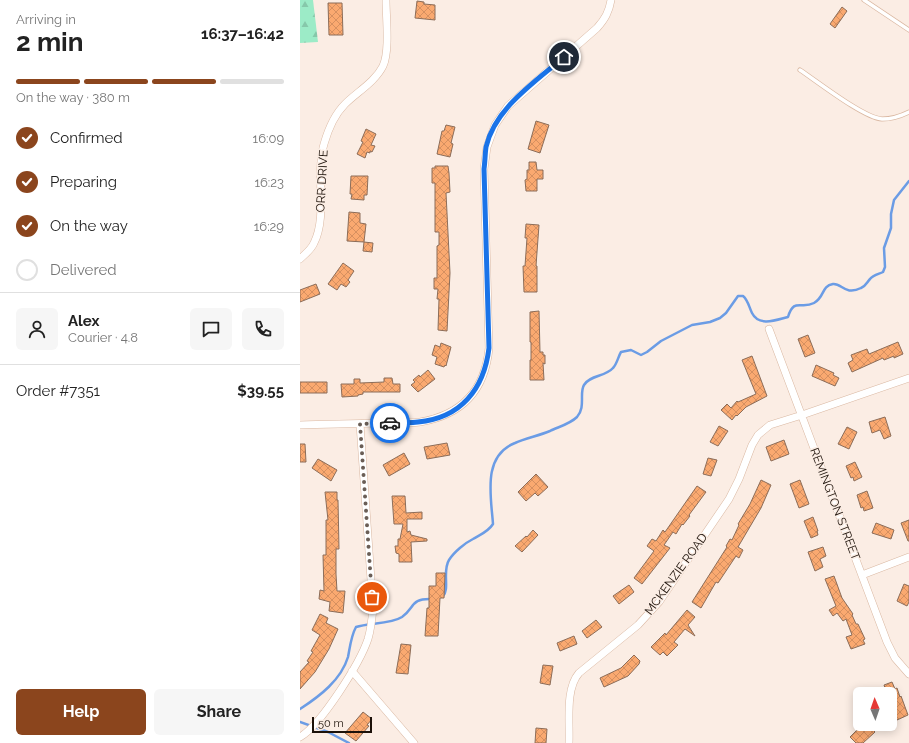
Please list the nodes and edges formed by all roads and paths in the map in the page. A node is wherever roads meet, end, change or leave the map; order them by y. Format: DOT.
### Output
graph roads {
  1 [pos="386,0"];
  2 [pos="611,0"];
  3 [pos="864,0"];
  4 [pos="909,30"];
  5 [pos="800,70"];
  6 [pos="909,112"];
  7 [pos="300,259"];
  8 [pos="770,329"];
  9 [pos="909,378"];
  10 [pos="802,415"];
  11 [pos="360,424"];
  12 [pos="300,425"];
  13 [pos="909,557"];
  14 [pos="862,575"];
  15 [pos="352,671"];
  16 [pos="909,674"];
  17 [pos="300,737"];
  18 [pos="414,743"];
  19 [pos="569,743"];
  1 -- 7 [label="street, ORR DRIVE"];
  2 -- 11 [label="street"];
  3 -- 4 [label="lane"];
  5 -- 6 [label="lane"];
  8 -- 10 [label="street, REMINGTON STREET"];
  9 -- 10 [label="street, MCKENZIE ROAD"];
  10 -- 14 [label="street, REMINGTON STREET"];
  10 -- 19 [label="street, MCKENZIE ROAD"];
  11 -- 12 [label="street"];
  11 -- 15 [label="street"];
  13 -- 14 [label="street"];
  14 -- 16 [label="street, REMINGTON STREET"];
  15 -- 17 [label="street"];
  15 -- 18 [label="street"];
}
